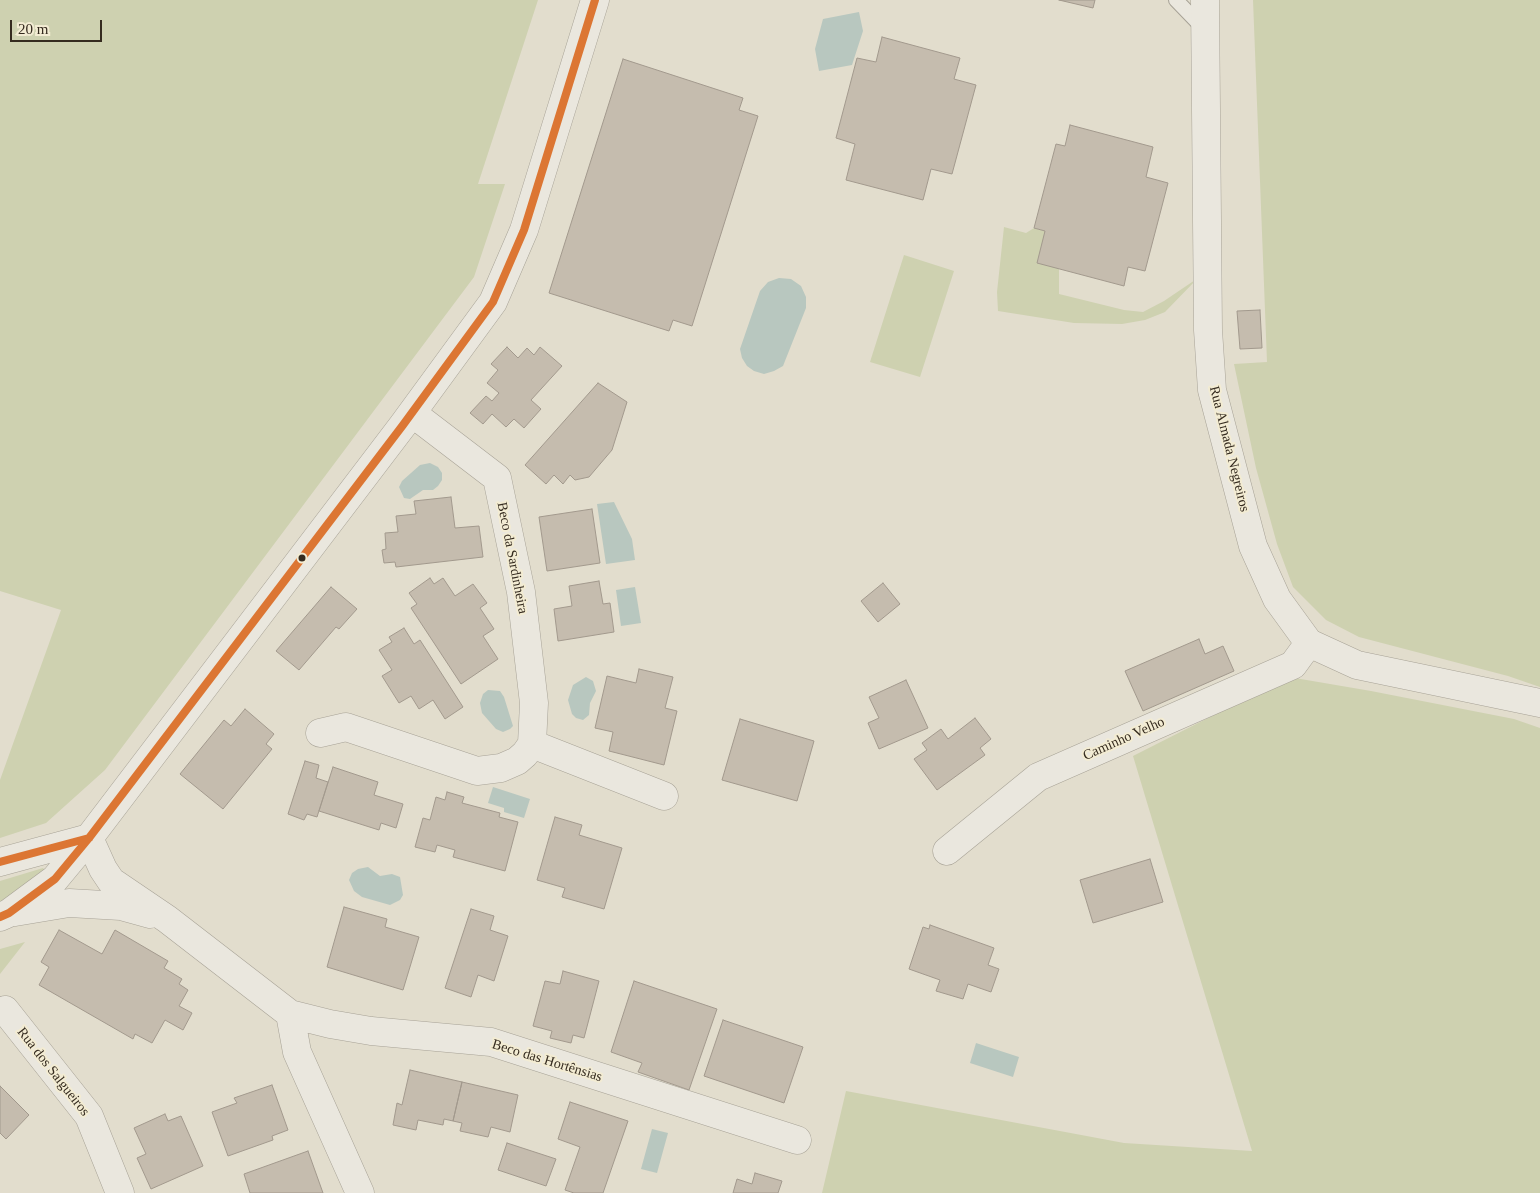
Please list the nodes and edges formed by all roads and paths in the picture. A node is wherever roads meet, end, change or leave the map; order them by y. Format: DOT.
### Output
graph roads {
  1 [pos="595,0"];
  2 [pos="1176,0"];
  3 [pos="1206,0"];
  4 [pos="1206,31"];
  5 [pos="412,414"];
  6 [pos="1310,643"];
  7 [pos="1540,703"];
  8 [pos="320,733"];
  9 [pos="532,744"];
  10 [pos="664,796"];
  11 [pos="90,838"];
  12 [pos="947,851"];
  13 [pos="0,862"];
  14 [pos="5,915"];
  15 [pos="167,919"];
  16 [pos="5,1010"];
  17 [pos="290,1014"];
  18 [pos="797,1140"];
  19 [pos="120,1193"];
  20 [pos="360,1193"];
  1 -- 5 [label="street"];
  2 -- 4 [label="lane"];
  3 -- 4 [label="street, Rua Almada Negreiros"];
  4 -- 6 [label="street, Rua Almada Negreiros"];
  5 -- 9 [label="street, Beco da Sardinheira"];
  5 -- 11 [label="street"];
  6 -- 7 [label="street, Rua Almada Negreiros"];
  6 -- 12 [label="street, Caminho Velho"];
  8 -- 9 [label="street"];
  9 -- 10 [label="street"];
  11 -- 13 [label="street"];
  11 -- 14 [label="street"];
  11 -- 15 [label="street, Beco das Hortênsias"];
  14 -- 15 [label="street"];
  15 -- 17 [label="street, Beco das Hortênsias"];
  16 -- 19 [label="street, Rua dos Salgueiros"];
  17 -- 18 [label="street, Beco das Hortênsias"];
  17 -- 20 [label="street"];
}
